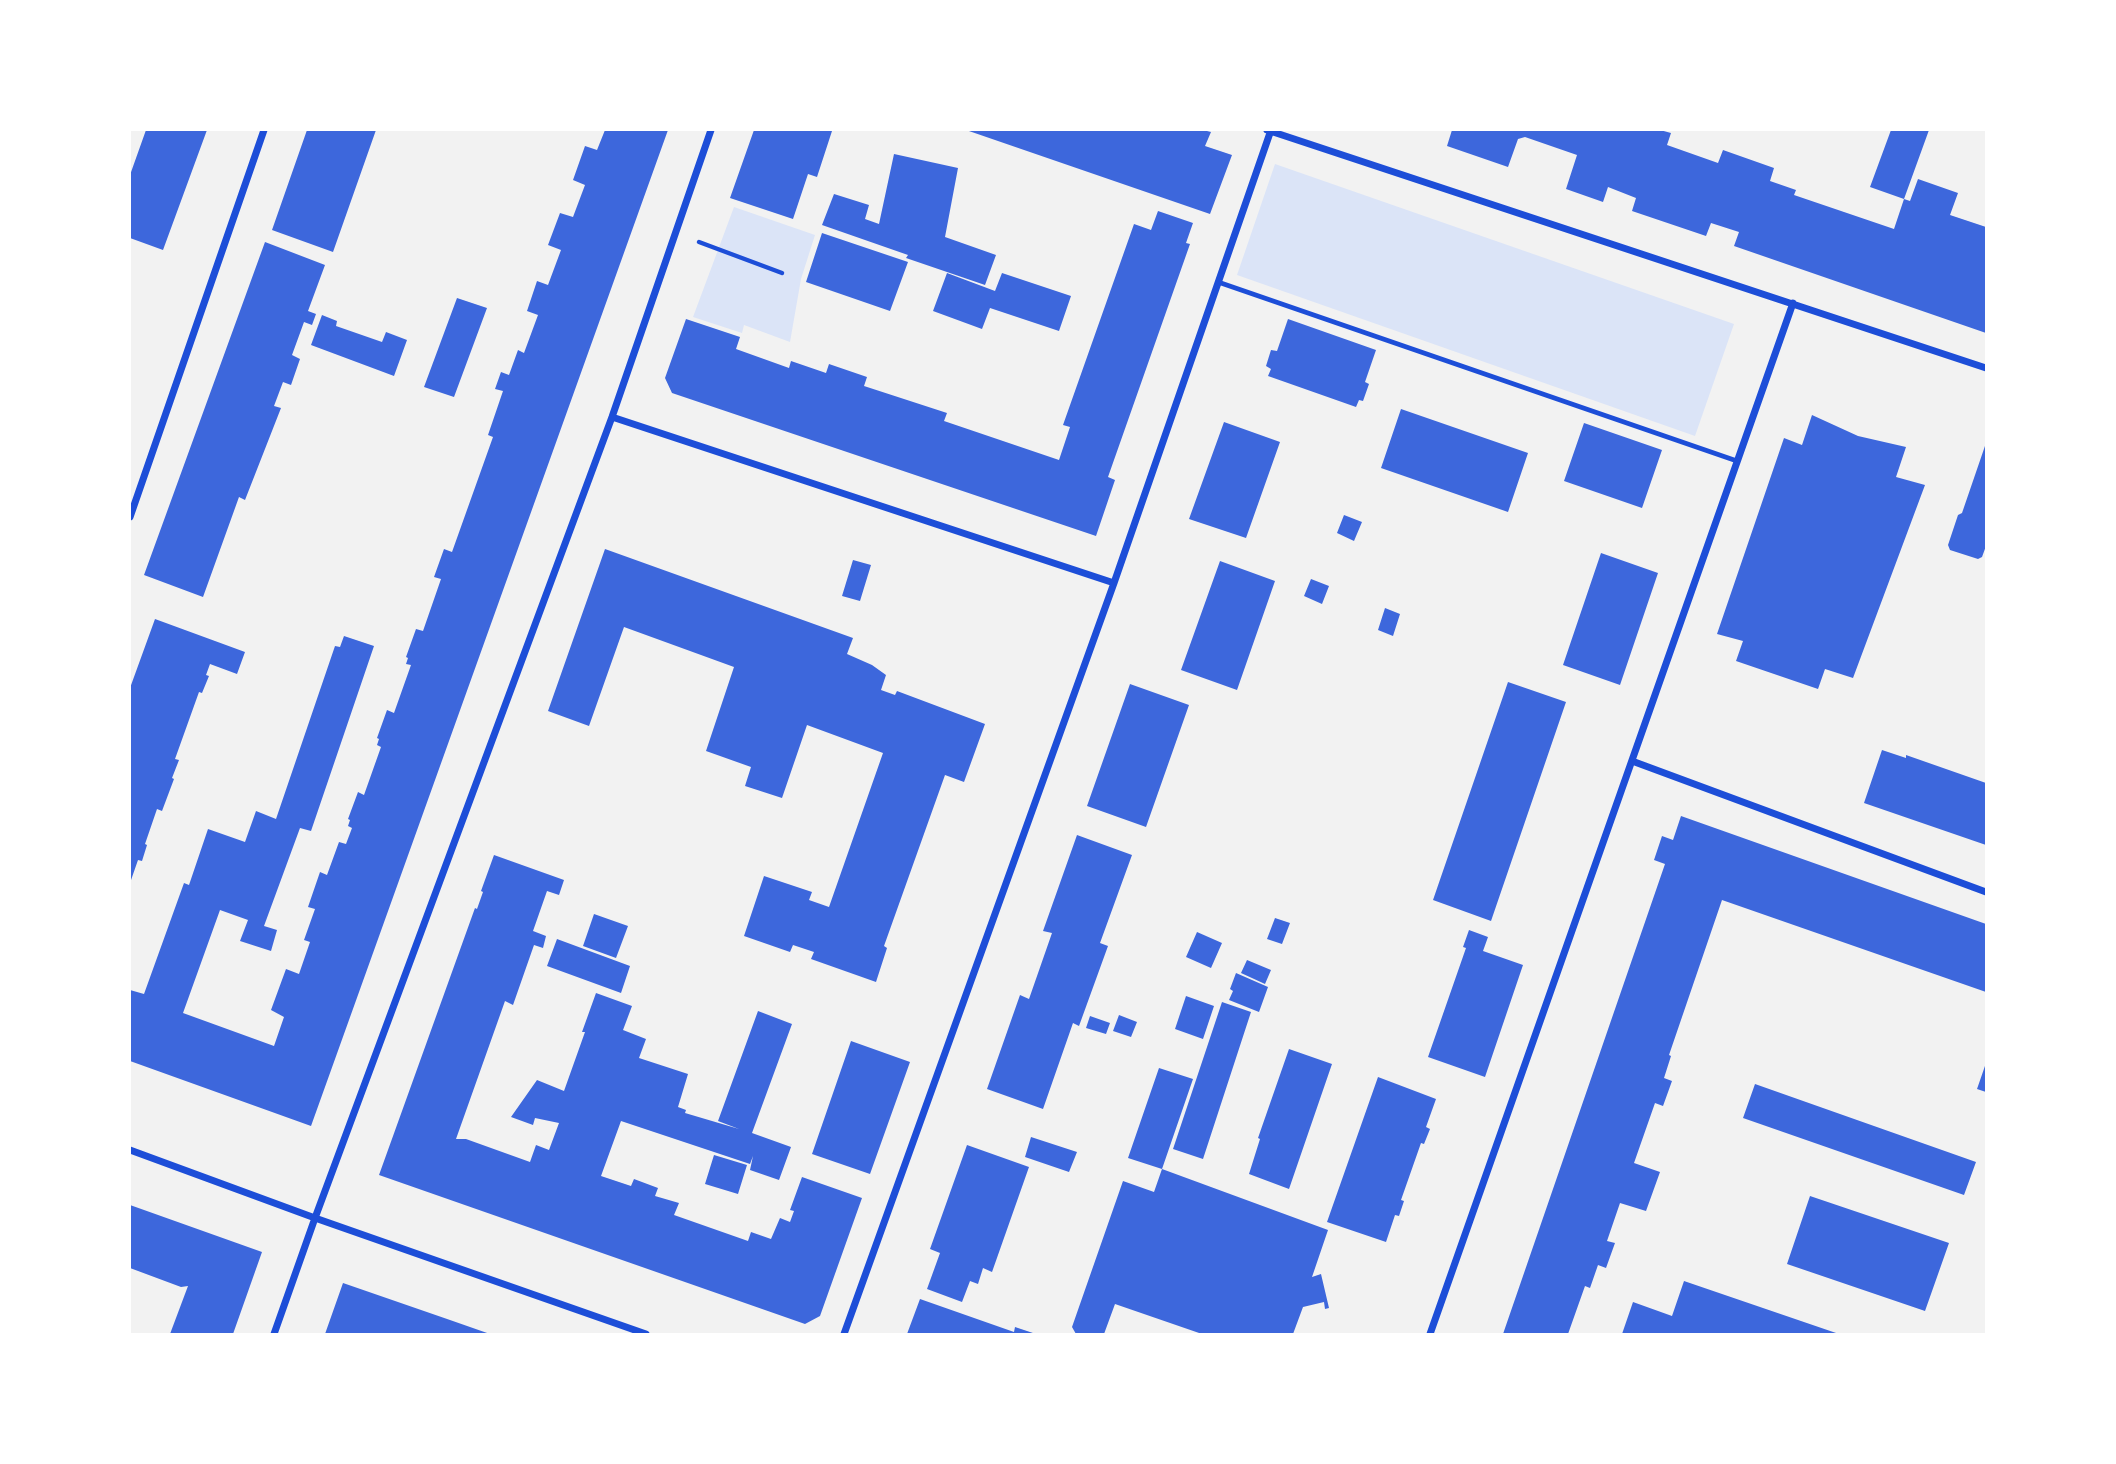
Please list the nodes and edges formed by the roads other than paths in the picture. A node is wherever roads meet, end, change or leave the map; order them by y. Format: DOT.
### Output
graph roads {
  1 [pos="264,130"];
  2 [pos="711,130"];
  3 [pos="1269,130"];
  4 [pos="1218,282"];
  5 [pos="1793,303"];
  6 [pos="1986,368"];
  7 [pos="612,417"];
  8 [pos="1737,461"];
  9 [pos="130,516"];
  10 [pos="1114,583"];
  11 [pos="1632,761"];
  12 [pos="1986,892"];
  13 [pos="130,1150"];
  14 [pos="314,1218"];
  15 [pos="274,1335"];
  16 [pos="646,1335"];
  17 [pos="844,1335"];
  18 [pos="1430,1335"];
  1 -- 9 [label="street"];
  2 -- 7 [label="street"];
  3 -- 4 [label="street"];
  3 -- 5 [label="street"];
  4 -- 8 [label="lane"];
  4 -- 10 [label="street"];
  5 -- 6 [label="street"];
  5 -- 8 [label="street"];
  7 -- 10 [label="street"];
  7 -- 14 [label="street"];
  8 -- 11 [label="street"];
  10 -- 17 [label="street"];
  11 -- 12 [label="street"];
  11 -- 18 [label="street"];
  13 -- 14 [label="street"];
  14 -- 15 [label="street"];
  14 -- 16 [label="street"];
}
